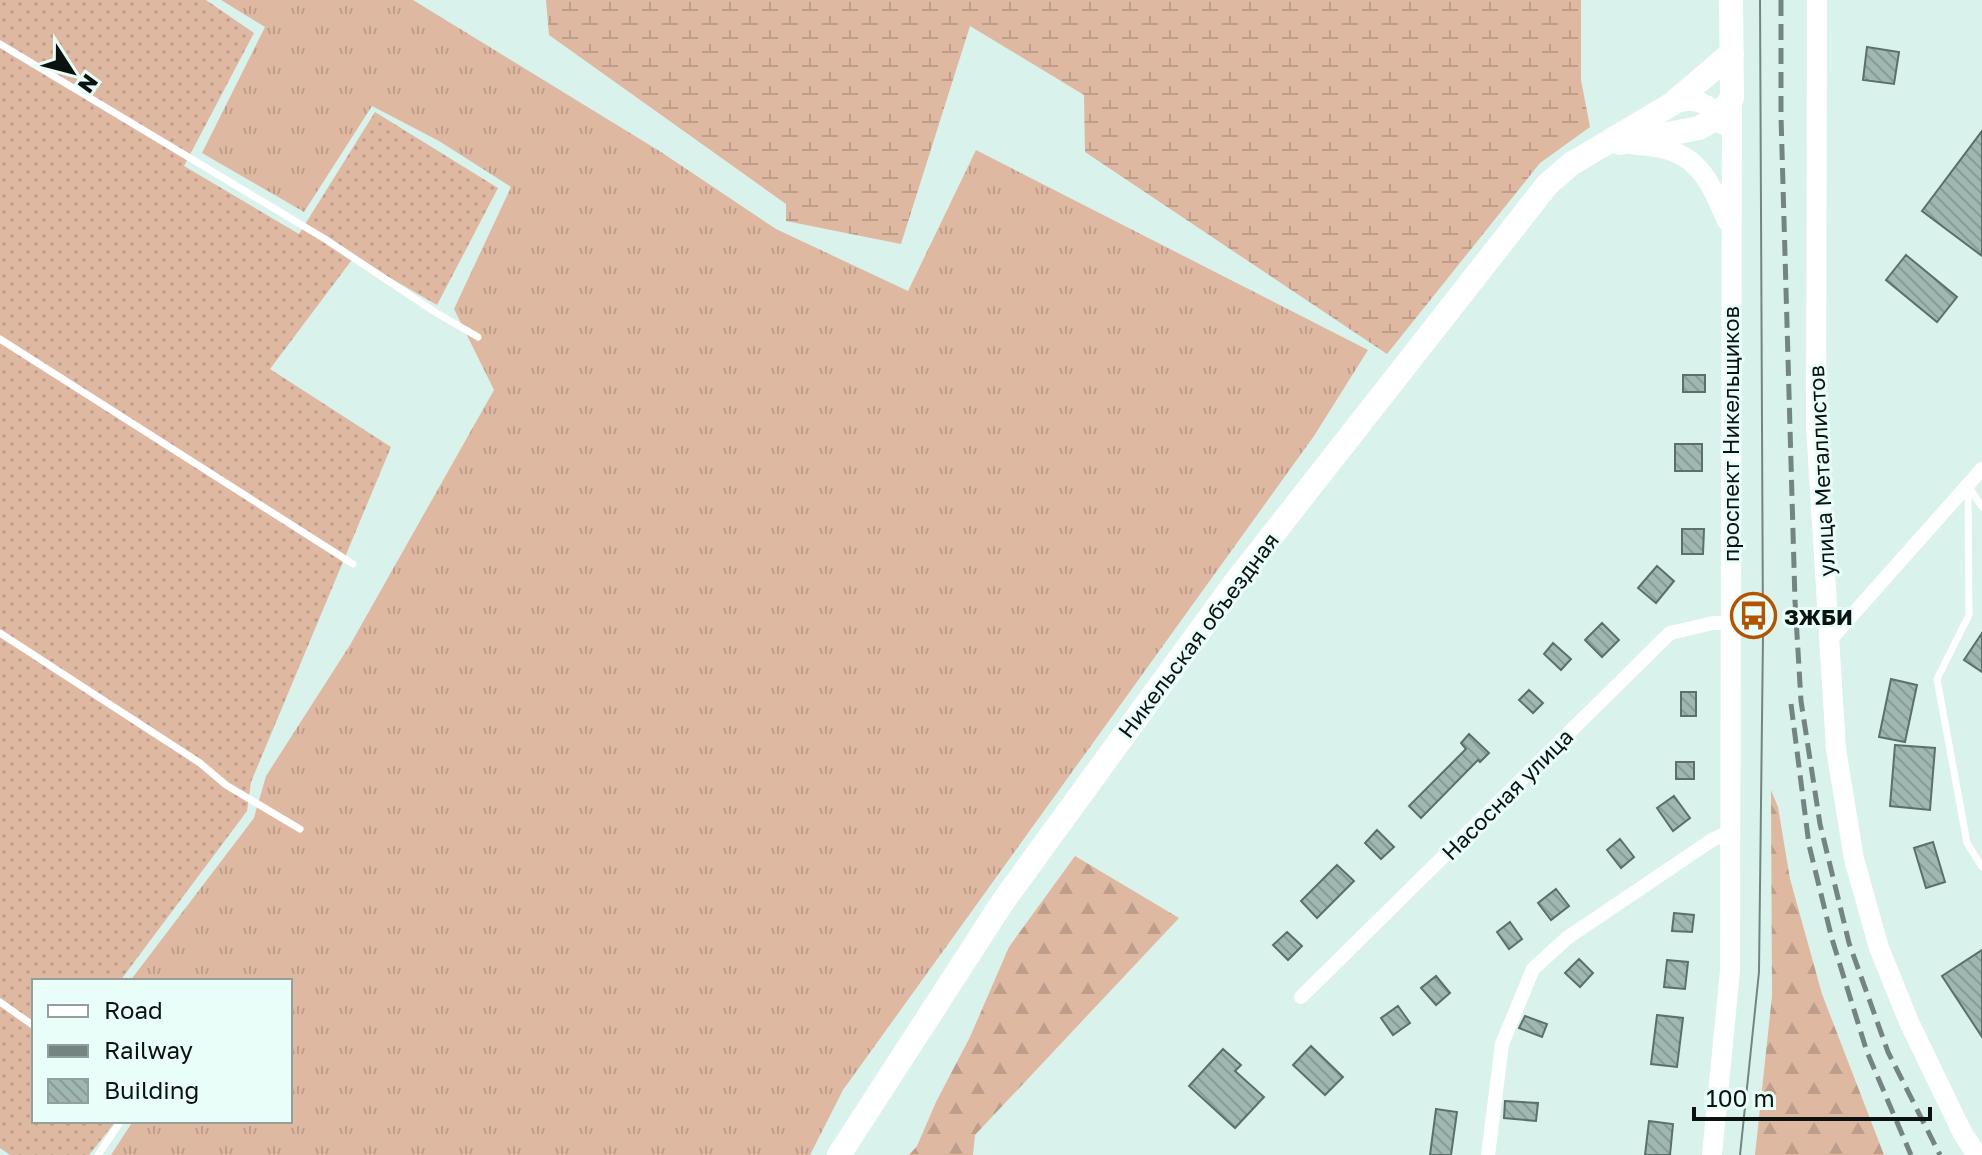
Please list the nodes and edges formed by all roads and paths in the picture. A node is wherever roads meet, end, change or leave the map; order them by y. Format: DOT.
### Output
graph roads {
  1 [pos="1731,0"];
  2 [pos="1817,0"];
  3 [pos="0,44"];
  4 [pos="1732,53"];
  5 [pos="1672,104"];
  6 [pos="1725,107"];
  7 [pos="1606,146"];
  8 [pos="1732,233"];
  9 [pos="478,337"];
  10 [pos="0,339"];
  11 [pos="1982,469"];
  12 [pos="1968,485"];
  13 [pos="1982,507"];
  14 [pos="353,564"];
  15 [pos="1729,623"];
  16 [pos="0,633"];
  17 [pos="1830,640"];
  18 [pos="300,829"];
  19 [pos="1731,831"];
  20 [pos="1982,867"];
  21 [pos="1301,997"];
  22 [pos="0,1002"];
  23 [pos="32,1025"];
  24 [pos="120,1123"];
  25 [pos="98,1155"];
  26 [pos="839,1155"];
  27 [pos="1488,1155"];
  28 [pos="1712,1155"];
  29 [pos="1977,1155"];
  1 -- 4 [label="main road, проспект Никельщиков"];
  2 -- 17 [label="main road, улица Металлистов"];
  3 -- 9 [label="lane"];
  4 -- 5 [label="main road, Никельская объездная"];
  4 -- 6 [label="main road, проспект Никельщиков"];
  5 -- 6 [label="main road"];
  5 -- 7 [label="main road, Никельская объездная"];
  6 -- 7 [label="main road"];
  6 -- 8 [label="main road, проспект Никельщиков"];
  7 -- 8 [label="main road"];
  7 -- 26 [label="main road, Никельская объездная"];
  8 -- 15 [label="main road, проспект Никельщиков"];
  10 -- 14 [label="lane"];
  11 -- 12 [label="street"];
  12 -- 13 [label="lane"];
  12 -- 17 [label="street"];
  12 -- 20 [label="lane"];
  15 -- 19 [label="main road, проспект Никельщиков"];
  15 -- 21 [label="street, Насосная улица"];
  16 -- 18 [label="lane"];
  17 -- 29 [label="main road, улица Металлистов"];
  19 -- 27 [label="street"];
  19 -- 28 [label="main road, проспект Никельщиков"];
  22 -- 23 [label="lane"];
  24 -- 25 [label="lane"];
}
